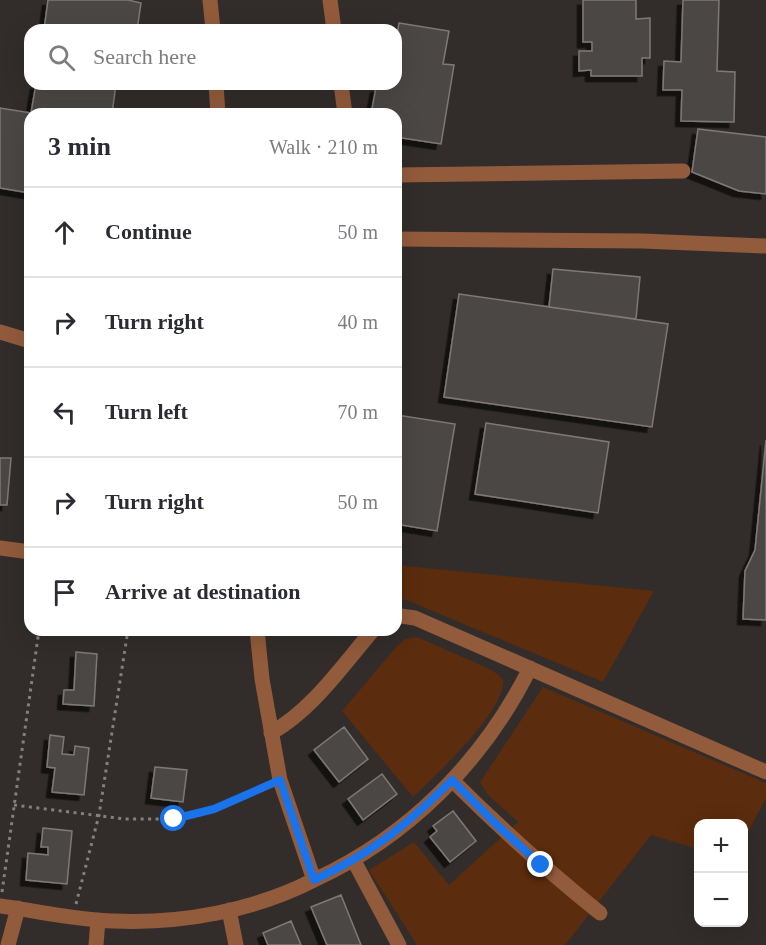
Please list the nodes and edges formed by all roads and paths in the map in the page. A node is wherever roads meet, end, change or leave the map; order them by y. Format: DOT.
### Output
graph roads {
  1 [pos="210,0"];
  2 [pos="330,0"];
  3 [pos="212,24"];
  4 [pos="333,24"];
  5 [pos="216,90"];
  6 [pos="342,90"];
  7 [pos="218,108"];
  8 [pos="344,108"];
  9 [pos="683,171"];
  10 [pos="402,176"];
  11 [pos="402,239"];
  12 [pos="765,246"];
  13 [pos="0,332"];
  14 [pos="24,339"];
  15 [pos="0,548"];
  16 [pos="24,551"];
  17 [pos="402,616"];
  18 [pos="38,636"];
  19 [pos="127,636"];
  20 [pos="258,636"];
  21 [pos="368,636"];
  22 [pos="530,668"];
  23 [pos="271,733"];
  24 [pos="766,772"];
  25 [pos="280,780"];
  26 [pos="452,780"];
  27 [pos="14,805"];
  28 [pos="99,816"];
  29 [pos="354,861"];
  30 [pos="314,880"];
  31 [pos="0,906"];
  32 [pos="18,908"];
  33 [pos="229,910"];
  34 [pos="600,913"];
  35 [pos="73,917"];
  36 [pos="98,920"];
  37 [pos="8,945"];
  38 [pos="96,945"];
  39 [pos="236,945"];
  40 [pos="399,945"];
  1 -- 3 [label="street"];
  2 -- 4 [label="street"];
  5 -- 7 [label="street"];
  6 -- 8 [label="street"];
  9 -- 10 [label="street"];
  11 -- 12 [label="street"];
  13 -- 14 [label="street"];
  15 -- 16 [label="street"];
  17 -- 22 [label="street"];
  18 -- 27 [label="path"];
  19 -- 28 [label="path"];
  20 -- 23 [label="street"];
  21 -- 23 [label="street"];
  22 -- 24 [label="street"];
  22 -- 26 [label="street"];
  23 -- 25 [label="street"];
  25 -- 28 [label="path"];
  25 -- 30 [label="street"];
  26 -- 29 [label="street"];
  26 -- 34 [label="street"];
  27 -- 28 [label="path"];
  27 -- 31 [label="path"];
  28 -- 35 [label="path"];
  29 -- 30 [label="street"];
  29 -- 40 [label="street"];
  30 -- 33 [label="street"];
  31 -- 32 [label="street"];
  32 -- 35 [label="street"];
  32 -- 37 [label="street"];
  33 -- 36 [label="street"];
  33 -- 39 [label="street"];
  35 -- 36 [label="street"];
  36 -- 38 [label="street"];
}
